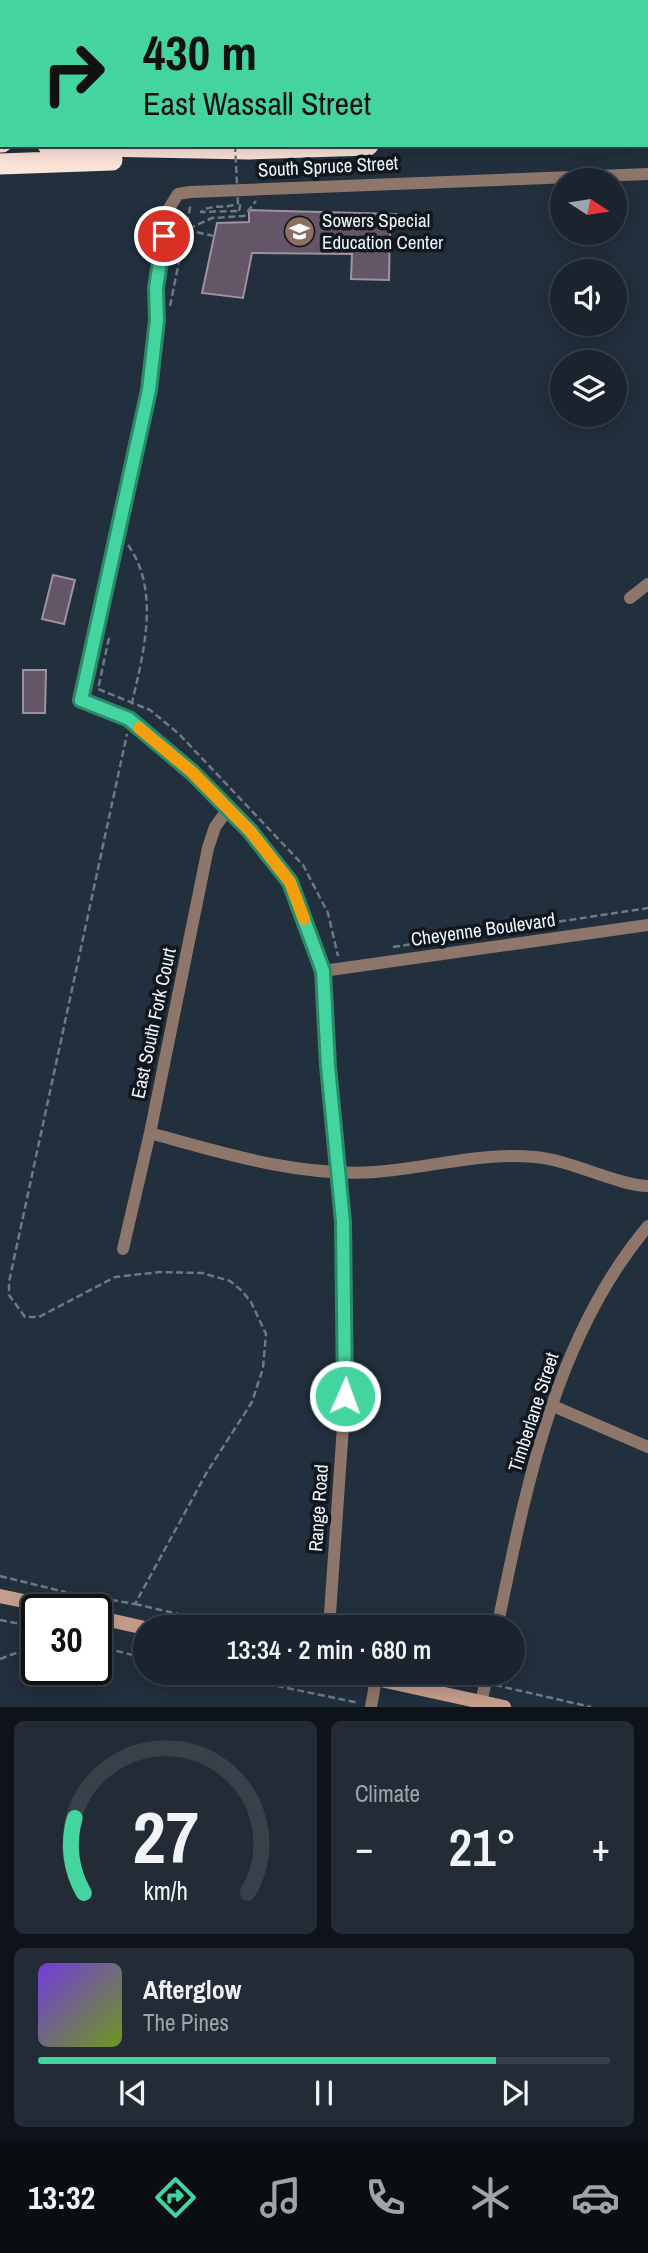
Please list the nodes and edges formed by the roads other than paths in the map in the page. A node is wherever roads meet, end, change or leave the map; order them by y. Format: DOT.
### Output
graph roads {
  1 [pos="242,147"];
  2 [pos="0,164"];
  3 [pos="648,174"];
  4 [pos="648,584"];
  5 [pos="630,598"];
  6 [pos="81,700"];
  7 [pos="228,809"];
  8 [pos="648,925"];
  9 [pos="323,971"];
  10 [pos="150,1133"];
  11 [pos="338,1172"];
  12 [pos="648,1186"];
  13 [pos="648,1226"];
  14 [pos="123,1249"];
  15 [pos="553,1406"];
  16 [pos="648,1447"];
  17 [pos="0,1596"];
  18 [pos="21,1600"];
  19 [pos="330,1615"];
  20 [pos="500,1615"];
  21 [pos="112,1621"];
  22 [pos="133,1625"];
  23 [pos="375,1685"];
  24 [pos="403,1685"];
  25 [pos="485,1685"];
  26 [pos="481,1702"];
  27 [pos="371,1706"];
  28 [pos="504,1707"];
  1 -- 2 [label="highway"];
  3 -- 6 [label="street, South Spruce Street"];
  4 -- 5 [label="street"];
  6 -- 7 [label="street, Range Road"];
  7 -- 9 [label="street, Range Road"];
  7 -- 10 [label="street, East South Fork Court"];
  8 -- 9 [label="street, Cheyenne Boulevard"];
  9 -- 11 [label="street, Range Road"];
  10 -- 11 [label="street"];
  10 -- 14 [label="street, East South Fork Court"];
  11 -- 12 [label="street"];
  11 -- 19 [label="street, Range Road"];
  13 -- 15 [label="street, Timberlane Street"];
  15 -- 16 [label="street"];
  15 -- 20 [label="street, Timberlane Street"];
  17 -- 18 [label="main road"];
  21 -- 22 [label="main road"];
  23 -- 27 [label="street"];
  24 -- 26 [label="main road"];
  25 -- 26 [label="street"];
  26 -- 28 [label="main road"];
}
